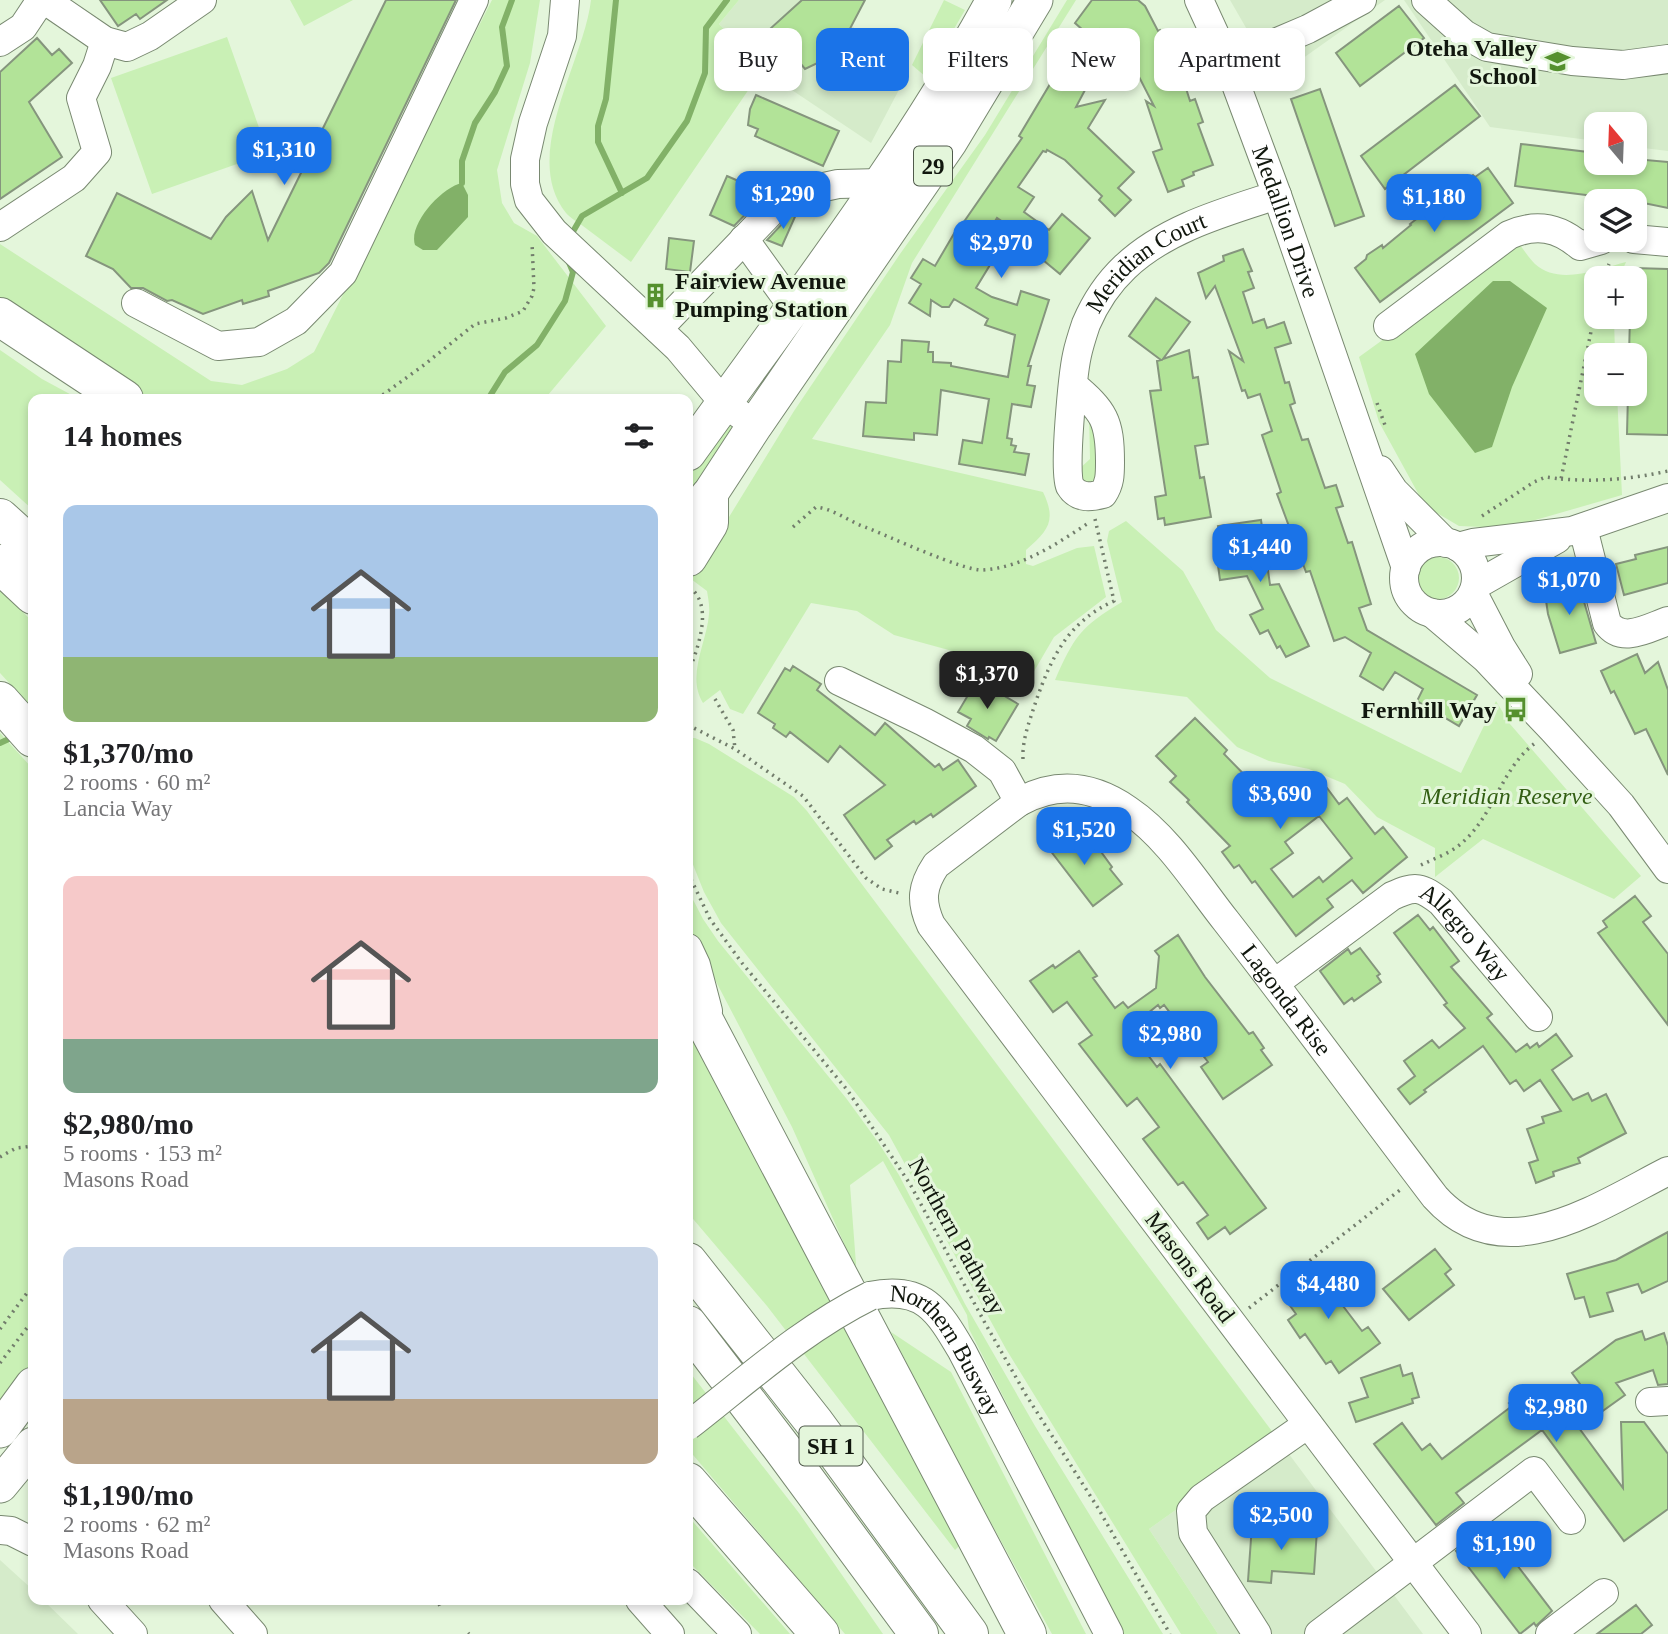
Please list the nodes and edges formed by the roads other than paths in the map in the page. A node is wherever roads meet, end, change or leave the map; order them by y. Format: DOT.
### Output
graph roads {
  1 [pos="202,0"];
  2 [pos="474,0"];
  3 [pos="565,0"];
  4 [pos="994,0"];
  5 [pos="1035,0"];
  6 [pos="1199,0"];
  7 [pos="1363,0"];
  8 [pos="1426,0"];
  9 [pos="55,2"];
  10 [pos="1212,28"];
  11 [pos="1305,30"];
  12 [pos="105,41"];
  13 [pos="0,42"];
  14 [pos="1668,59"];
  15 [pos="1238,91"];
  16 [pos="881,183"];
  17 [pos="1277,195"];
  18 [pos="0,227"];
  19 [pos="744,239"];
  20 [pos="1584,240"];
  21 [pos="1647,240"];
  22 [pos="1668,242"];
  23 [pos="136,303"];
  24 [pos="793,307"];
  25 [pos="0,317"];
  26 [pos="1388,326"];
  27 [pos="668,339"];
  28 [pos="745,375"];
  29 [pos="1073,385"];
  30 [pos="116,394"];
  31 [pos="724,403"];
  32 [pos="755,425"];
  33 [pos="693,446"];
  34 [pos="1364,448"];
  35 [pos="1668,498"];
  36 [pos="698,513"];
  37 [pos="0,518"];
  38 [pos="1577,529"];
  39 [pos="28,543"];
  40 [pos="1452,545"];
  41 [pos="693,549"];
  42 [pos="0,564"];
  43 [pos="1406,568"];
  44 [pos="1474,589"];
  45 [pos="28,590"];
  46 [pos="1432,613"];
  47 [pos="1668,621"];
  48 [pos="839,681"];
  49 [pos="0,701"];
  50 [pos="1553,730"];
  51 [pos="28,732"];
  52 [pos="1026,798"];
  53 [pos="1668,869"];
  54 [pos="922,896"];
  55 [pos="693,959"];
  56 [pos="1275,983"];
  57 [pos="693,1000"];
  58 [pos="1538,1017"];
  59 [pos="719,1050"];
  60 [pos="1668,1171"];
  61 [pos="693,1268"];
  62 [pos="693,1332"];
  63 [pos="28,1392"];
  64 [pos="693,1422"];
  65 [pos="1308,1424"];
  66 [pos="0,1430"];
  67 [pos="28,1452"];
  68 [pos="0,1485"];
  69 [pos="693,1488"];
  70 [pos="1571,1520"];
  71 [pos="0,1530"];
  72 [pos="28,1540"];
  73 [pos="1414,1563"];
  74 [pos="693,1588"];
  75 [pos="1604,1594"];
  76 [pos="107,1605"];
  77 [pos="227,1605"];
  78 [pos="644,1605"];
  79 [pos="816,1631"];
  80 [pos="133,1634"];
  81 [pos="253,1634"];
  82 [pos="670,1634"];
  83 [pos="737,1634"];
  84 [pos="919,1634"];
  85 [pos="969,1634"];
  86 [pos="1027,1634"];
  87 [pos="1109,1634"];
  88 [pos="1257,1634"];
  89 [pos="1319,1634"];
  90 [pos="1466,1634"];
  91 [pos="1550,1634"];
  1 -- 12 [label="street"];
  2 -- 23 [label="street"];
  3 -- 27 [label="street"];
  4 -- 16 [label="main road, 29"];
  5 -- 32 [label="main road, 29"];
  6 -- 10 [label="street, Medallion Drive"];
  7 -- 11 [label="street"];
  8 -- 14 [label="street"];
  9 -- 12 [label="street"];
  9 -- 13 [label="street"];
  12 -- 18 [label="street"];
  15 -- 17 [label="street, Medallion Drive"];
  16 -- 19 [label="street"];
  16 -- 24 [label="main road, 29"];
  17 -- 29 [label="street, Meridian Court"];
  17 -- 34 [label="street, Medallion Drive"];
  19 -- 24 [label="street"];
  19 -- 27 [label="street"];
  20 -- 26 [label="street"];
  21 -- 22 [label="street"];
  24 -- 28 [label="main road, 29"];
  25 -- 30 [label="highway"];
  27 -- 28 [label="street"];
  27 -- 31 [label="street"];
  28 -- 31 [label="main road, 29"];
  31 -- 32 [label="street"];
  31 -- 33 [label="main road, 29"];
  32 -- 36 [label="main road, 29"];
  34 -- 40 [label="street, Medallion Drive"];
  34 -- 43 [label="street, Medallion Drive"];
  35 -- 38 [label="street"];
  36 -- 41 [label="highway"];
  37 -- 39 [label="highway"];
  38 -- 40 [label="street"];
  38 -- 44 [label="street"];
  38 -- 47 [label="street"];
  40 -- 43 [label="street"];
  40 -- 44 [label="street"];
  42 -- 45 [label="highway"];
  43 -- 46 [label="street"];
  44 -- 46 [label="street"];
  44 -- 50 [label="street"];
  46 -- 50 [label="street"];
  48 -- 52 [label="street"];
  49 -- 51 [label="highway"];
  50 -- 53 [label="street"];
  52 -- 54 [label="street, Lagonda Rise"];
  52 -- 56 [label="street, Lagonda Rise"];
  54 -- 65 [label="street, Masons Road"];
  55 -- 59 [label="street"];
  56 -- 58 [label="street, Allegro Way"];
  56 -- 60 [label="street, Lagonda Rise"];
  57 -- 59 [label="highway"];
  59 -- 86 [label="highway"];
  61 -- 85 [label="highway, SH 1"];
  62 -- 84 [label="highway, SH 1"];
  63 -- 66 [label="main road"];
  64 -- 87 [label="street, Northern Busway, bridge"];
  65 -- 73 [label="street, Masons Road"];
  65 -- 88 [label="street"];
  67 -- 68 [label="main road"];
  69 -- 79 [label="highway"];
  70 -- 73 [label="street"];
  71 -- 72 [label="street"];
  73 -- 89 [label="street"];
  73 -- 90 [label="street, Masons Road"];
  74 -- 83 [label="street"];
  75 -- 91 [label="street"];
  76 -- 80 [label="street"];
  77 -- 81 [label="street"];
  78 -- 82 [label="street"];
}
